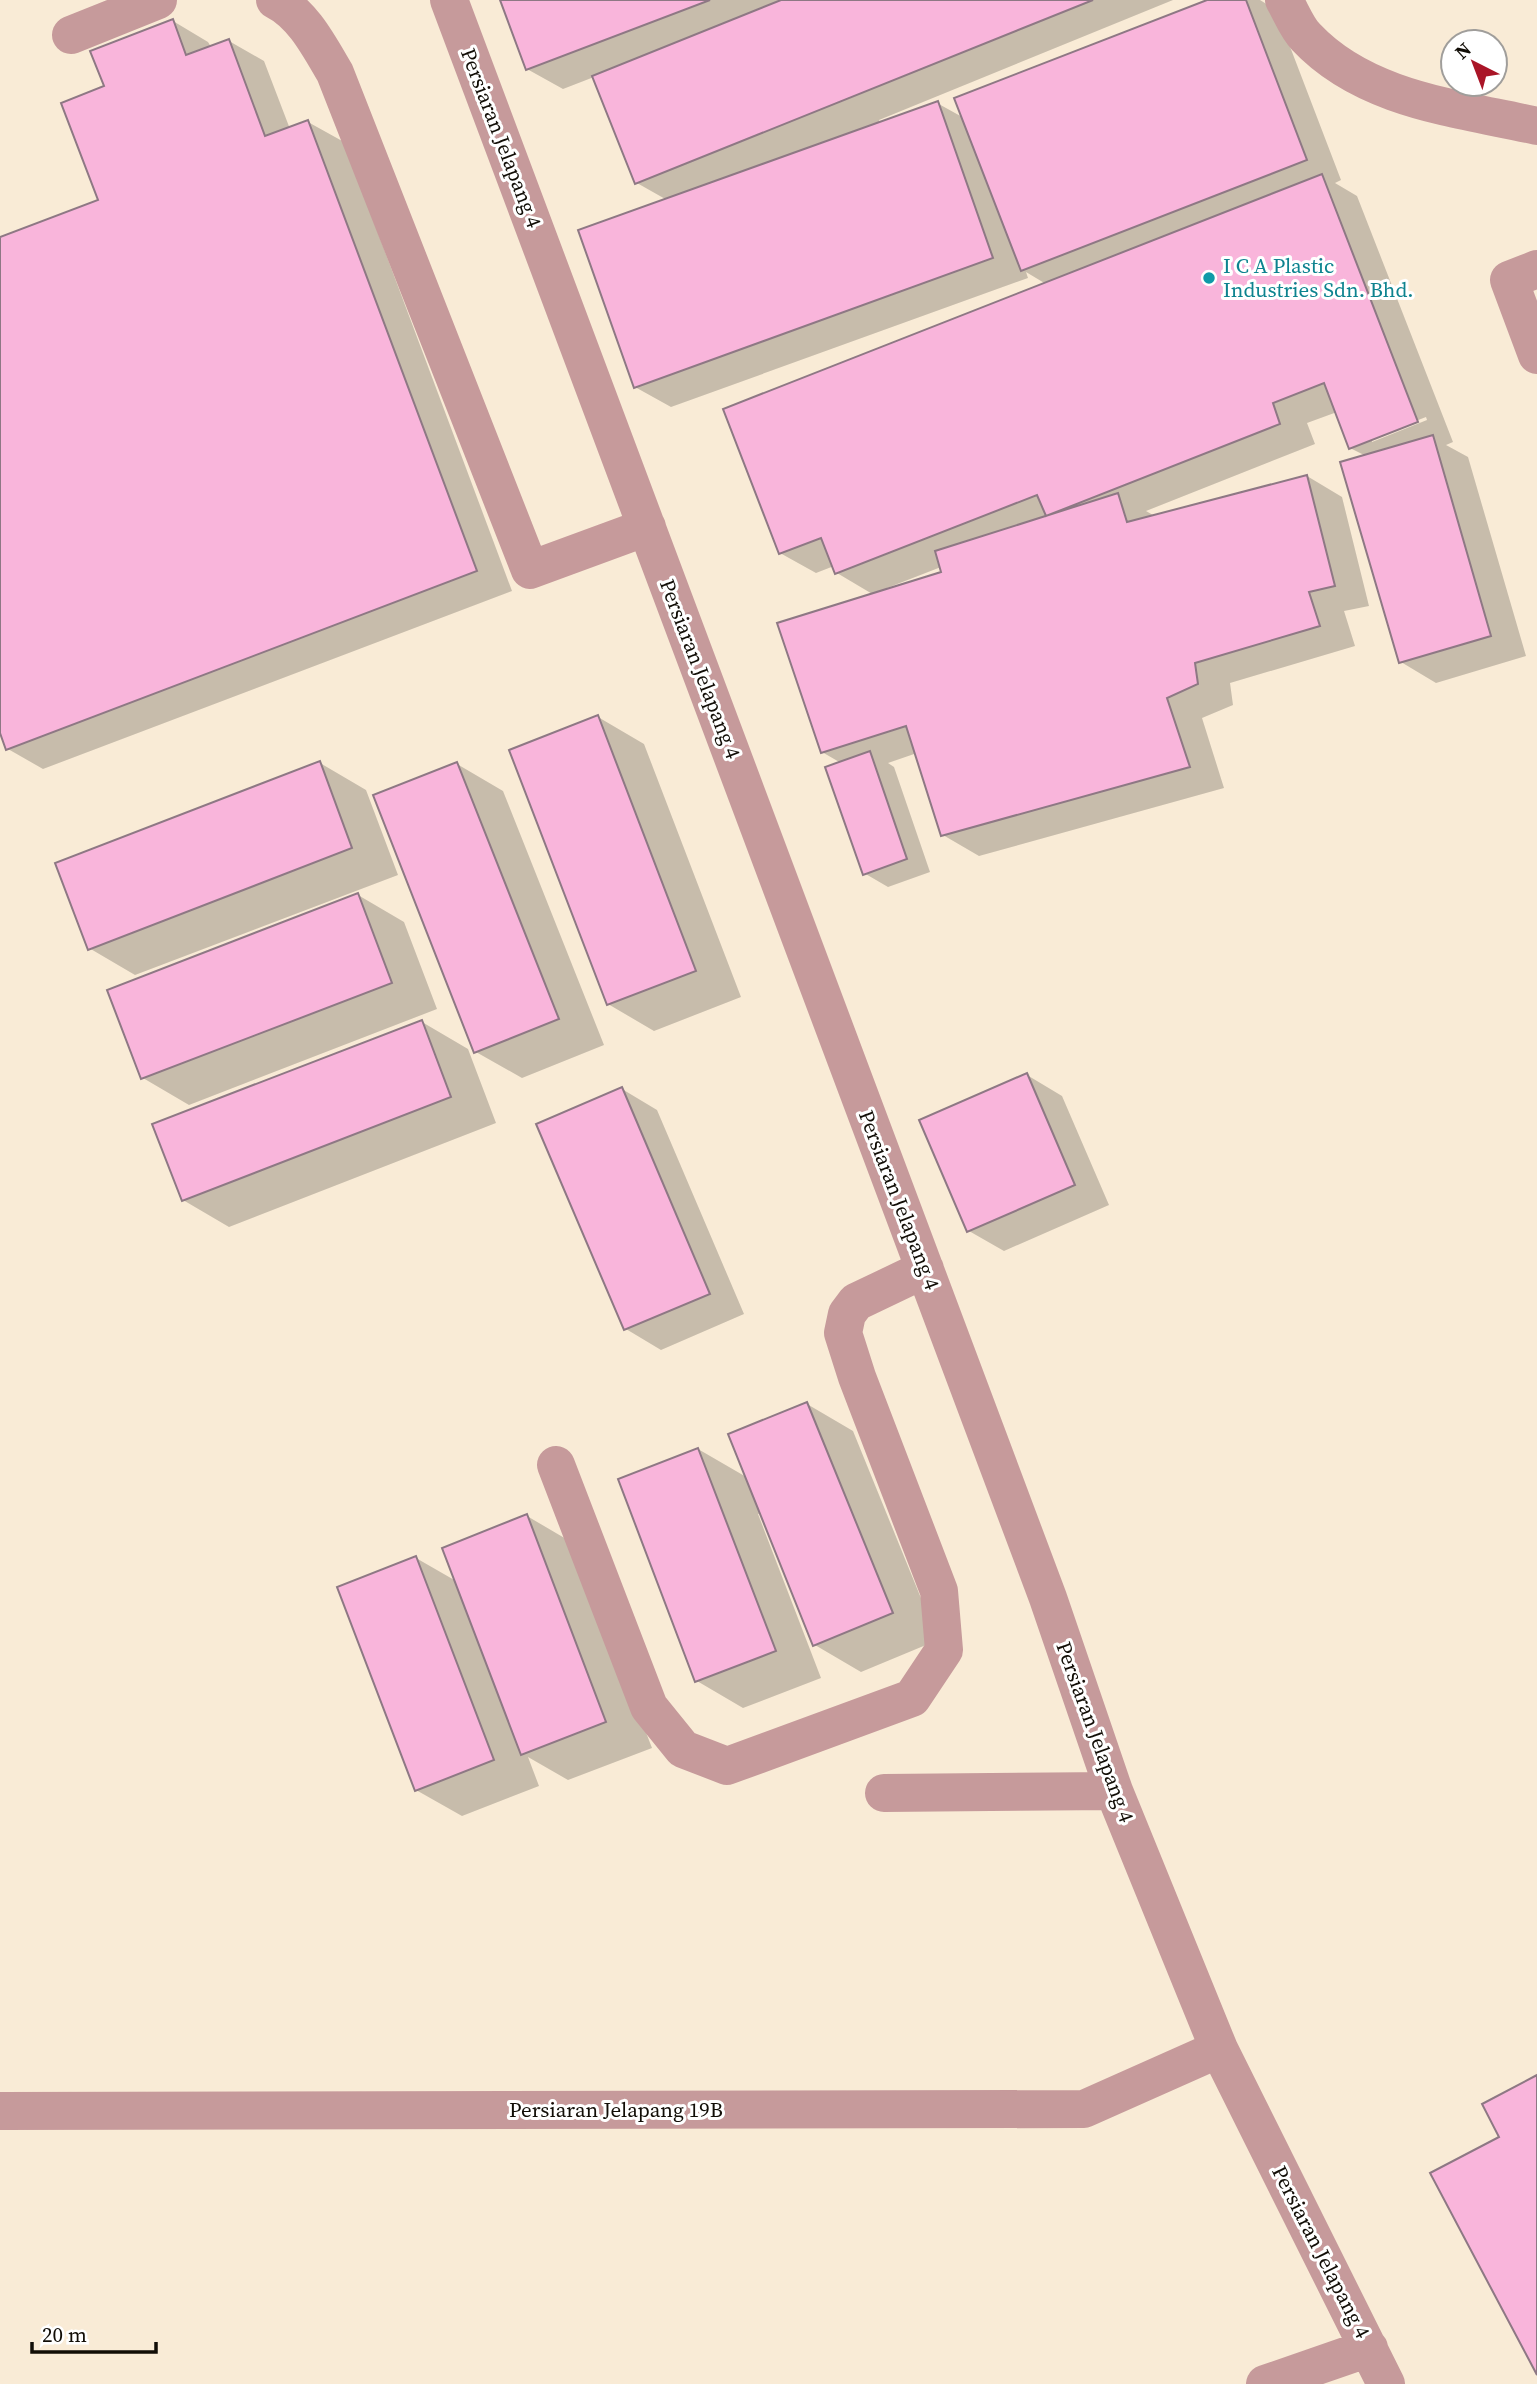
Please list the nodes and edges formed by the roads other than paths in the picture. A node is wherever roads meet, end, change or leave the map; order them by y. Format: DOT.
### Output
graph roads {
  1 [pos="158,0"];
  2 [pos="275,0"];
  3 [pos="449,0"];
  4 [pos="1284,0"];
  5 [pos="71,35"];
  6 [pos="1537,126"];
  7 [pos="1537,269"];
  8 [pos="1537,355"];
  9 [pos="647,527"];
  10 [pos="925,1269"];
  11 [pos="556,1465"];
  12 [pos="1115,1791"];
  13 [pos="884,1793"];
  14 [pos="1219,2049"];
  15 [pos="0,2111"];
  16 [pos="1369,2348"];
  17 [pos="1265,2384"];
  18 [pos="1386,2384"];
  1 -- 5 [label="street"];
  2 -- 9 [label="street"];
  3 -- 9 [label="street, Persiaran Jelapang 4"];
  4 -- 6 [label="street"];
  7 -- 8 [label="street"];
  9 -- 10 [label="street, Persiaran Jelapang 4"];
  10 -- 11 [label="street"];
  10 -- 12 [label="street, Persiaran Jelapang 4"];
  12 -- 13 [label="street"];
  12 -- 14 [label="street, Persiaran Jelapang 4"];
  14 -- 15 [label="street, Persiaran Jelapang 19B"];
  14 -- 16 [label="street, Persiaran Jelapang 4"];
  16 -- 17 [label="street"];
  16 -- 18 [label="street, Persiaran Jelapang 4"];
}
